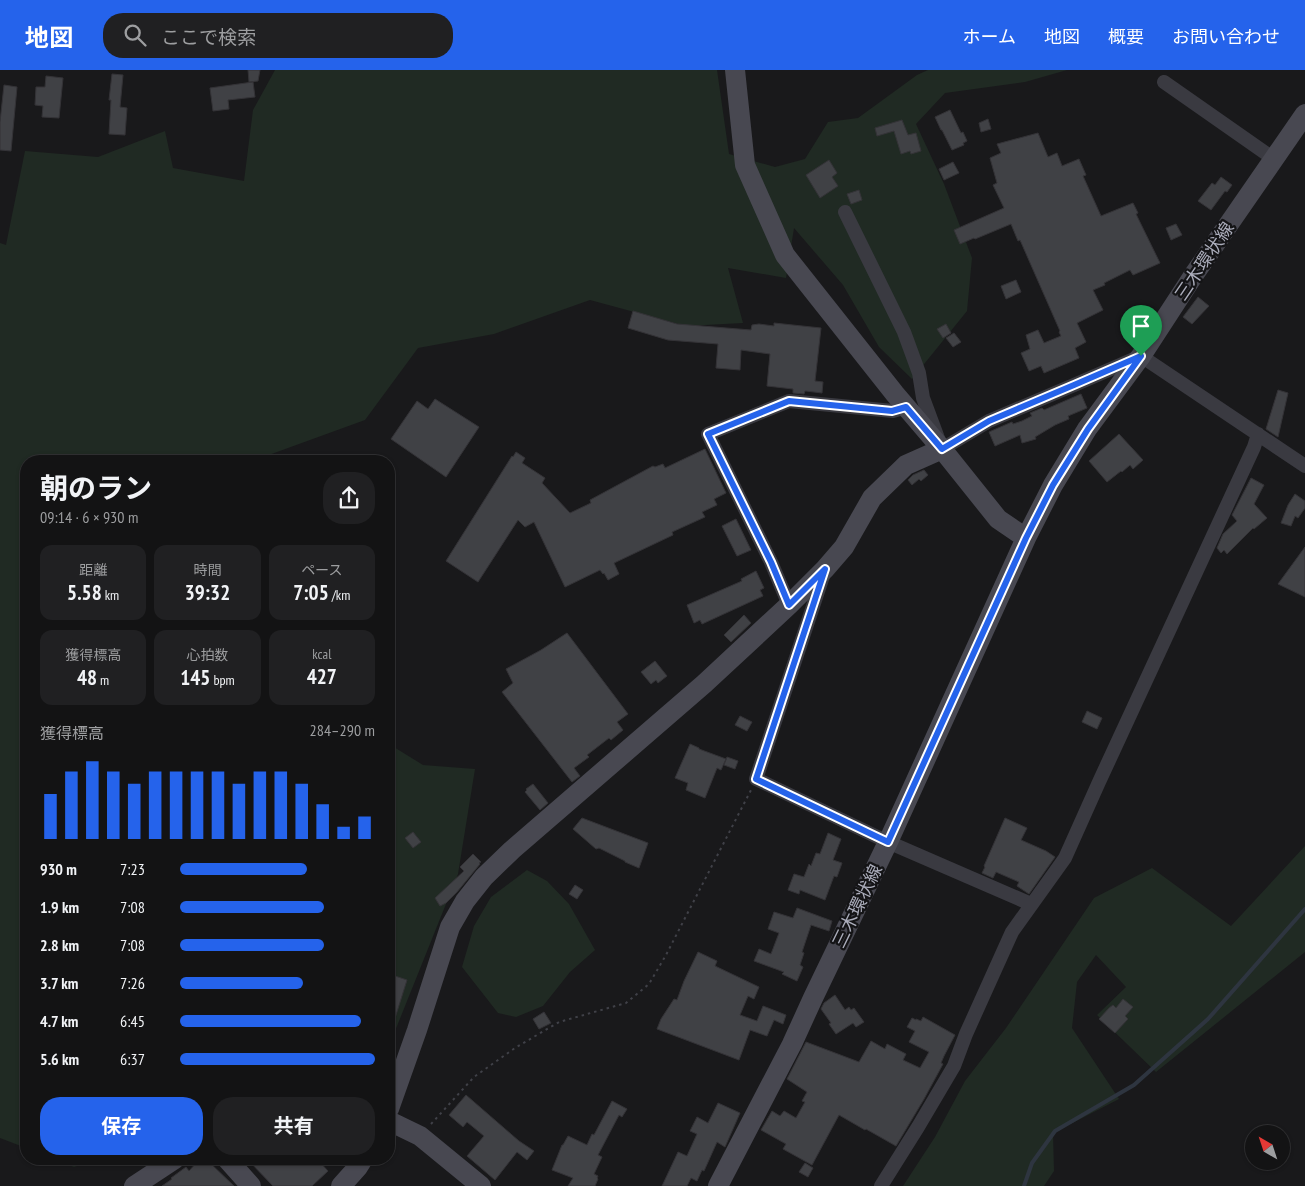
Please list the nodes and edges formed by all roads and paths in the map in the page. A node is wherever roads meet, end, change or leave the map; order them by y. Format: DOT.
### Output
graph roads {
  1 [pos="735,70"];
  2 [pos="1164,82"];
  3 [pos="1305,114"];
  4 [pos="1274,159"];
  5 [pos="846,212"];
  6 [pos="1141,356"];
  7 [pos="906,407"];
  8 [pos="1258,434"];
  9 [pos="942,449"];
  10 [pos="1305,466"];
  11 [pos="1026,538"];
  12 [pos="825,569"];
  13 [pos="789,605"];
  14 [pos="756,779"];
  15 [pos="888,842"];
  16 [pos="1031,904"];
  17 [pos="395,1092"];
  18 [pos="395,1123"];
  19 [pos="420,1136"];
  20 [pos="166,1165"];
  21 [pos="232,1165"];
  22 [pos="360,1165"];
  23 [pos="134,1186"];
  24 [pos="251,1186"];
  25 [pos="341,1186"];
  26 [pos="481,1186"];
  27 [pos="718,1186"];
  28 [pos="881,1186"];
  1 -- 7 [label="street"];
  2 -- 4 [label="street"];
  3 -- 4 [label="street, 三木環状線"];
  4 -- 6 [label="street, 三木環状線"];
  5 -- 9 [label="street"];
  6 -- 8 [label="street"];
  6 -- 9 [label="street"];
  6 -- 11 [label="street, 三木環状線"];
  7 -- 9 [label="street"];
  7 -- 13 [label="street"];
  8 -- 10 [label="street"];
  8 -- 16 [label="street"];
  9 -- 11 [label="street"];
  9 -- 12 [label="street"];
  11 -- 15 [label="street, 三木環状線"];
  12 -- 13 [label="street"];
  12 -- 14 [label="street"];
  13 -- 17 [label="street"];
  14 -- 15 [label="street"];
  14 -- 19 [label="path"];
  15 -- 16 [label="street"];
  15 -- 27 [label="street, 三木環状線"];
  16 -- 28 [label="street"];
  18 -- 19 [label="street"];
  19 -- 26 [label="street"];
  20 -- 23 [label="street"];
  21 -- 24 [label="street"];
  22 -- 25 [label="street"];
}
